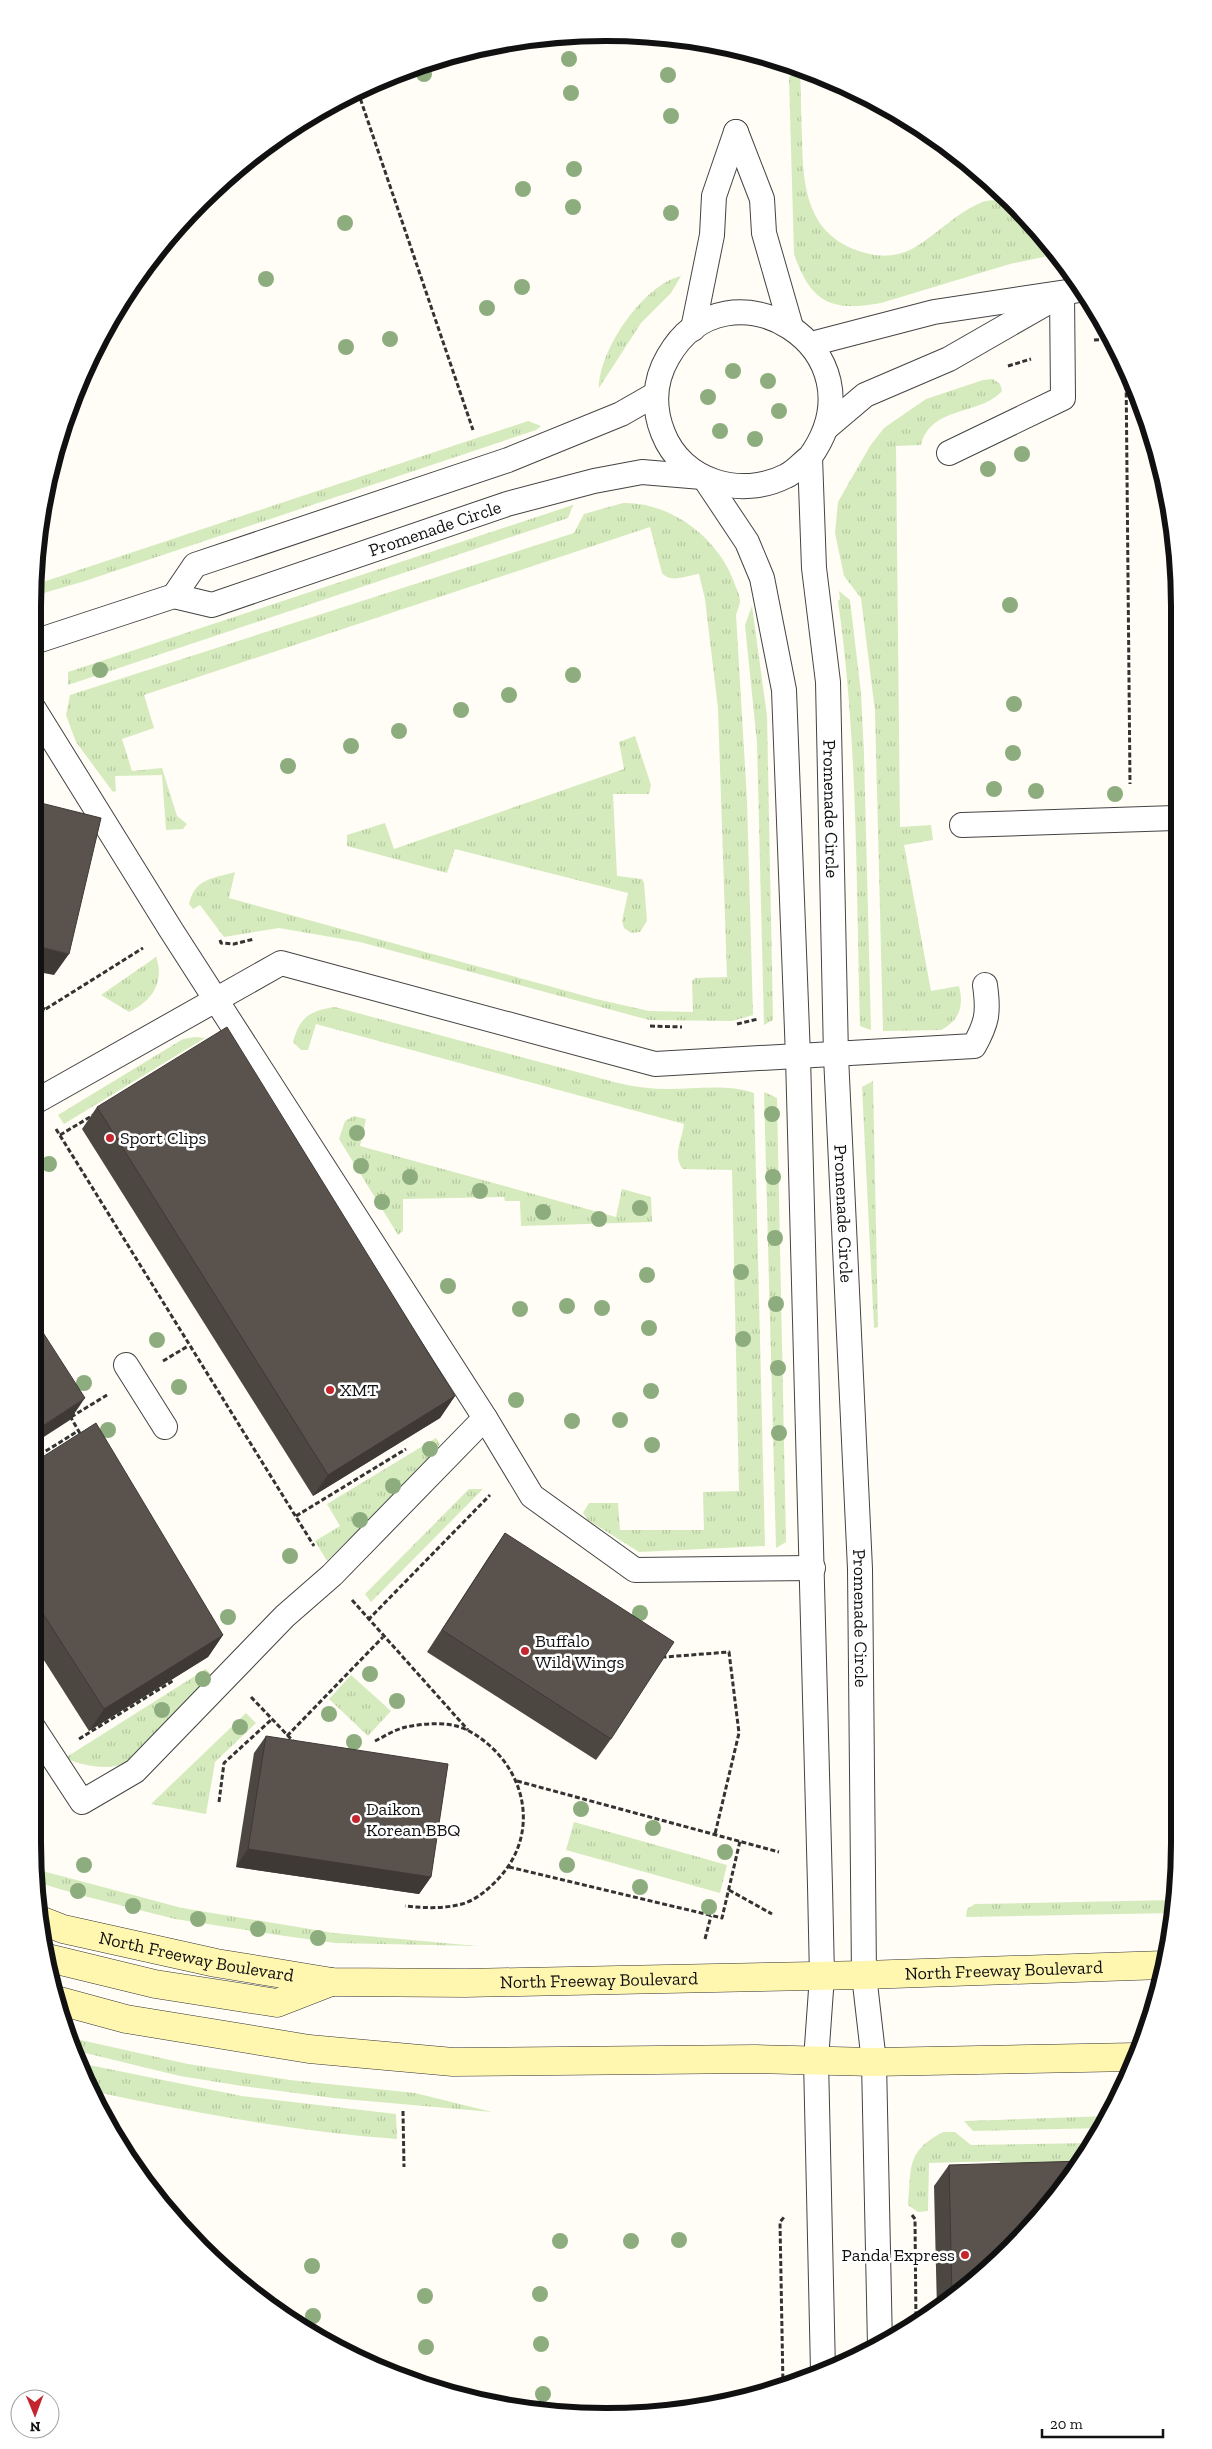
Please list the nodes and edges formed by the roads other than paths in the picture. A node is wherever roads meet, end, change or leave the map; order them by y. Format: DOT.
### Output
graph roads {
  1 [pos="1071,292"];
  2 [pos="791,327"];
  3 [pos="693,329"];
  4 [pos="811,344"];
  5 [pos="656,394"];
  6 [pos="826,428"];
  7 [pos="949,454"];
  8 [pos="810,457"];
  9 [pos="703,478"];
  10 [pos="174,596"];
  11 [pos="41,640"];
  12 [pos="41,719"];
  13 [pos="1171,818"];
  14 [pos="962,825"];
  15 [pos="985,985"];
  16 [pos="216,1000"];
  17 [pos="836,1056"];
  18 [pos="798,1057"];
  19 [pos="41,1099"];
  20 [pos="126,1365"];
  21 [pos="485,1418"];
  22 [pos="165,1427"];
  23 [pos="813,1568"];
  24 [pos="41,1739"];
  25 [pos="47,1923"];
  26 [pos="53,1959"];
  27 [pos="1158,1964"];
  28 [pos="864,1975"];
  29 [pos="822,1976"];
  30 [pos="332,1982"];
  31 [pos="64,2002"];
  32 [pos="1129,2057"];
  33 [pos="816,2060"];
  34 [pos="874,2062"];
  35 [pos="880,2337"];
  36 [pos="823,2365"];
  1 -- 4 [label="lane"];
  1 -- 6 [label="lane"];
  1 -- 7 [label="lane"];
  2 -- 3 [label="lane, Promenade Circle"];
  2 -- 3 [label="lane"];
  2 -- 4 [label="lane, Promenade Circle"];
  3 -- 5 [label="lane, Promenade Circle"];
  4 -- 6 [label="lane, Promenade Circle"];
  5 -- 9 [label="lane, Promenade Circle"];
  5 -- 10 [label="lane"];
  6 -- 8 [label="lane, Promenade Circle"];
  8 -- 9 [label="lane, Promenade Circle"];
  8 -- 17 [label="lane, Promenade Circle"];
  9 -- 10 [label="lane, Promenade Circle"];
  9 -- 18 [label="lane, Promenade Circle"];
  10 -- 11 [label="lane"];
  12 -- 16 [label="lane"];
  13 -- 14 [label="lane"];
  15 -- 17 [label="lane"];
  16 -- 18 [label="lane"];
  16 -- 19 [label="lane"];
  16 -- 21 [label="lane"];
  17 -- 18 [label="lane"];
  17 -- 28 [label="lane, Promenade Circle"];
  18 -- 23 [label="lane, Promenade Circle"];
  20 -- 22 [label="lane"];
  21 -- 23 [label="lane"];
  21 -- 24 [label="lane"];
  23 -- 29 [label="lane, Promenade Circle"];
  25 -- 30 [label="street, North Freeway Boulevard"];
  26 -- 30 [label="street"];
  27 -- 28 [label="street, North Freeway Boulevard"];
  28 -- 29 [label="street, North Freeway Boulevard"];
  28 -- 34 [label="lane, Promenade Circle"];
  29 -- 30 [label="street, North Freeway Boulevard"];
  29 -- 33 [label="lane, Promenade Circle"];
  31 -- 33 [label="street"];
  32 -- 34 [label="street"];
  33 -- 34 [label="street"];
  33 -- 36 [label="lane, Promenade Circle"];
  34 -- 35 [label="lane, Promenade Circle"];
}
